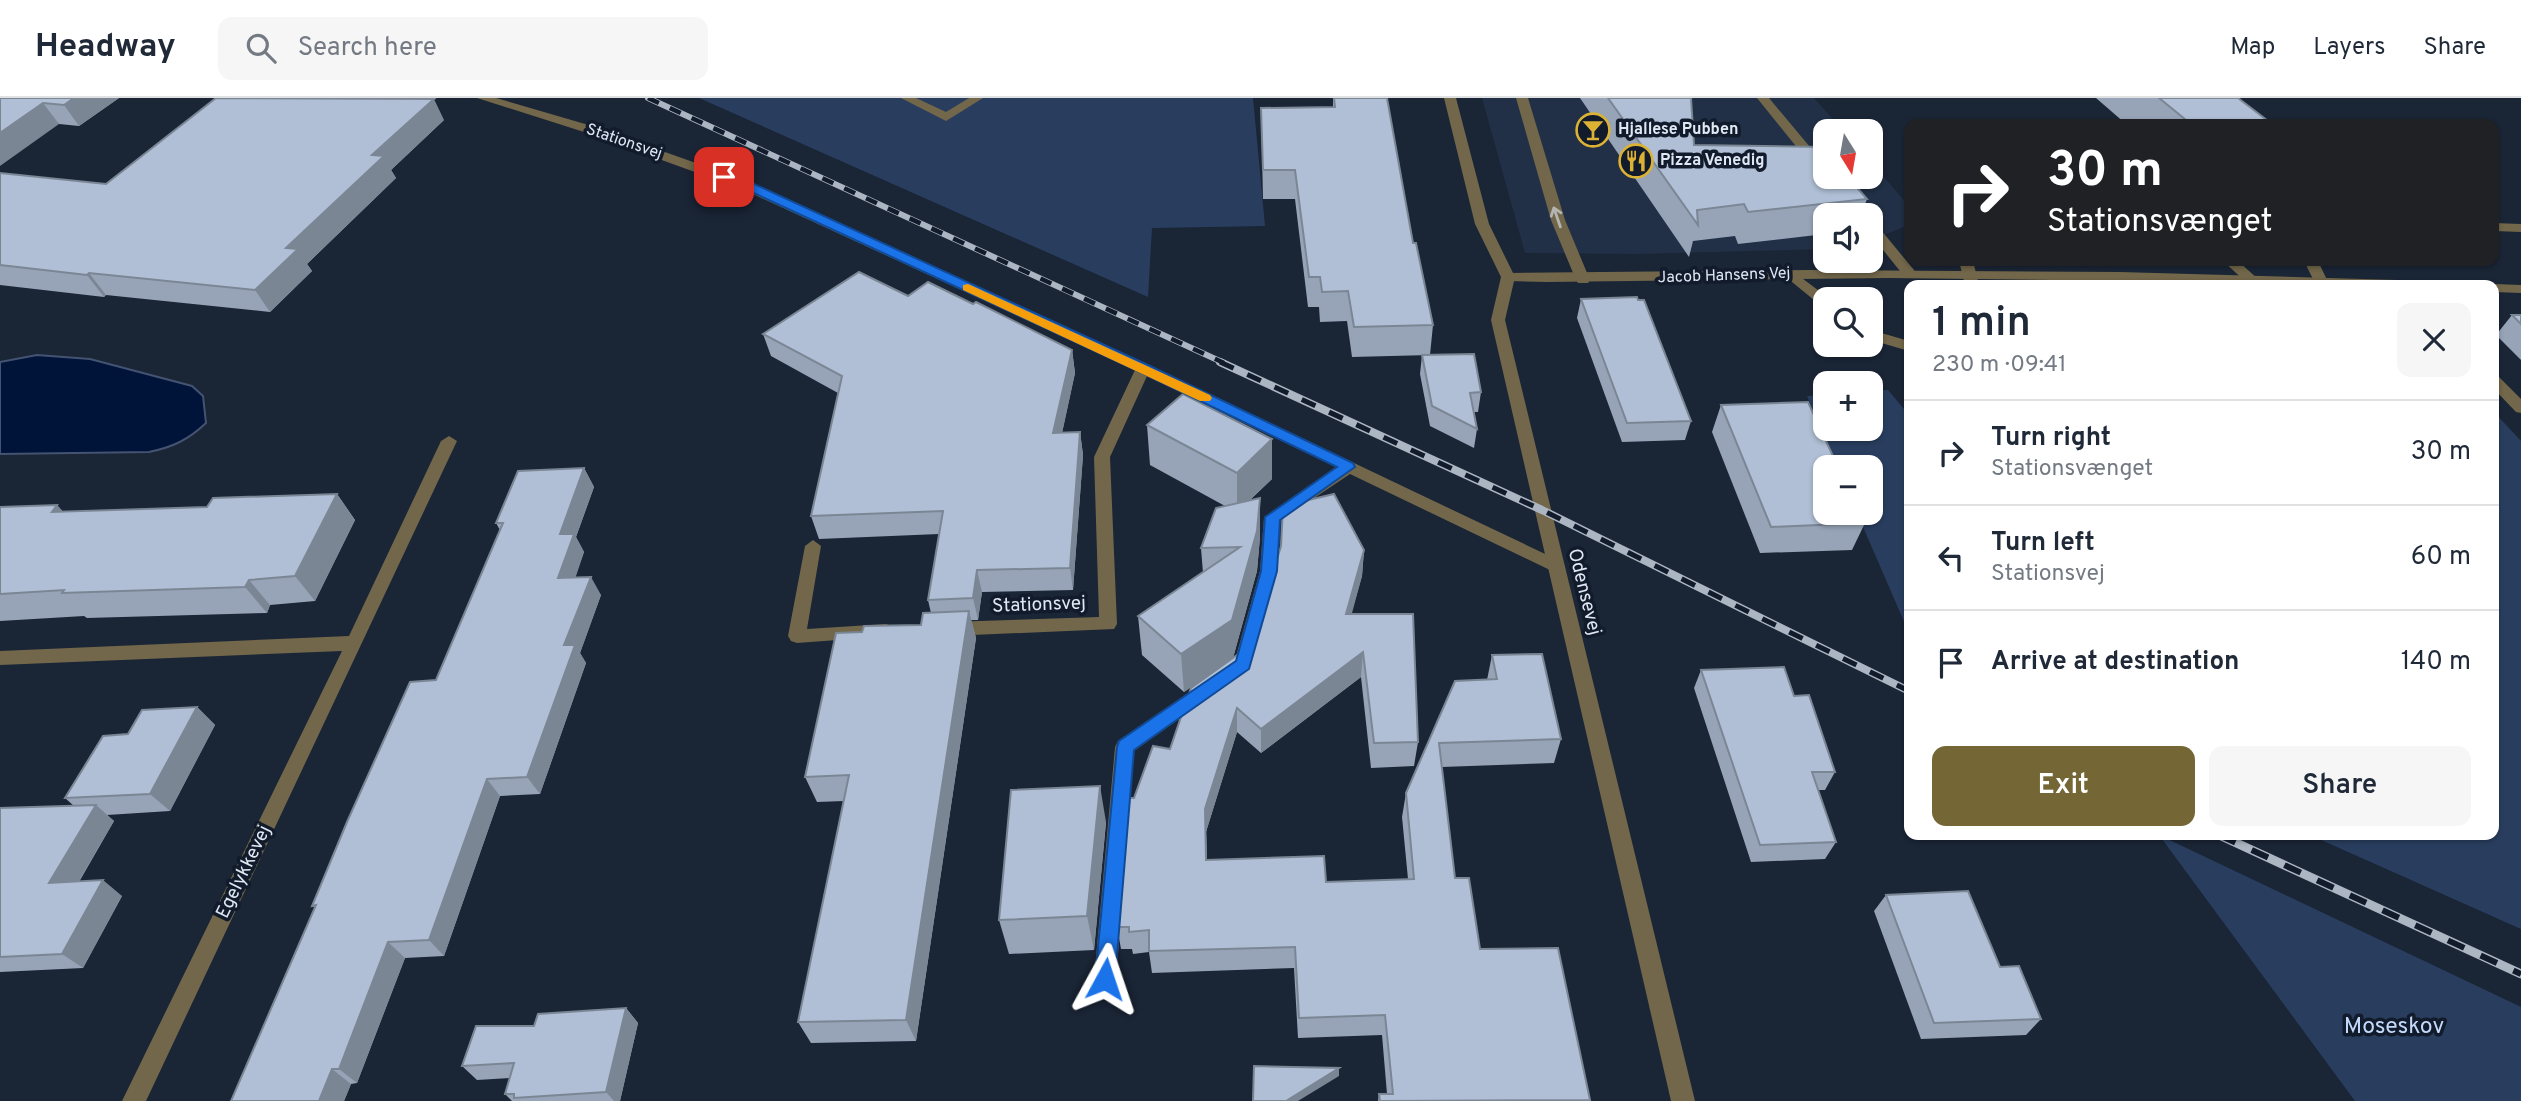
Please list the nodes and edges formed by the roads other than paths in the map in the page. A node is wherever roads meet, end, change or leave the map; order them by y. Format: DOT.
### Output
graph roads {
  1 [pos="483,98"];
  2 [pos="906,98"];
  3 [pos="977,98"];
  4 [pos="1450,98"];
  5 [pos="1522,98"];
  6 [pos="1763,98"];
  7 [pos="1813,158"];
  8 [pos="2499,228"];
  9 [pos="2521,228"];
  10 [pos="1883,243"];
  11 [pos="2236,266"];
  12 [pos="1969,273"];
  13 [pos="1791,274"];
  14 [pos="1909,274"];
  15 [pos="1507,277"];
  16 [pos="1583,280"];
  17 [pos="2252,280"];
  18 [pos="2499,288"];
  19 [pos="2521,289"];
  20 [pos="1813,292"];
  21 [pos="1883,338"];
  22 [pos="1904,345"];
  23 [pos="1143,368"];
  24 [pos="2499,385"];
  25 [pos="2521,408"];
  26 [pos="449,441"];
  27 [pos="1348,467"];
  28 [pos="813,546"];
  29 [pos="1556,566"];
  30 [pos="930,630"];
  31 [pos="903,631"];
  32 [pos="355,643"];
  33 [pos="0,658"];
  34 [pos="1105,979"];
  35 [pos="134,1101"];
  36 [pos="1683,1101"];
  1 -- 23 [label="street, Stationsvej"];
  2 -- 3 [label="street"];
  4 -- 15 [label="street"];
  16 -- 5 [label="street, one-way"];
  6 -- 7 [label="street"];
  8 -- 9 [label="street"];
  10 -- 14 [label="street"];
  11 -- 17 [label="street"];
  12 -- 14 [label="street, Jacob Hansens Vej"];
  12 -- 17 [label="street, Jacob Hansens Vej"];
  13 -- 14 [label="street, Jacob Hansens Vej"];
  13 -- 16 [label="street, Jacob Hansens Vej"];
  13 -- 20 [label="street"];
  15 -- 16 [label="street, Jacob Hansens Vej"];
  15 -- 29 [label="street, Odensevej"];
  18 -- 19 [label="street"];
  21 -- 22 [label="street"];
  23 -- 27 [label="street, Stationsvej"];
  23 -- 30 [label="street, Stationsvej"];
  24 -- 25 [label="street"];
  26 -- 32 [label="street, Egelykkevej"];
  27 -- 29 [label="street, Stationsvej"];
  27 -- 34 [label="street"];
  28 -- 31 [label="street"];
  29 -- 36 [label="street, Odensevej"];
  32 -- 33 [label="street"];
  32 -- 35 [label="street, Egelykkevej"];
}
